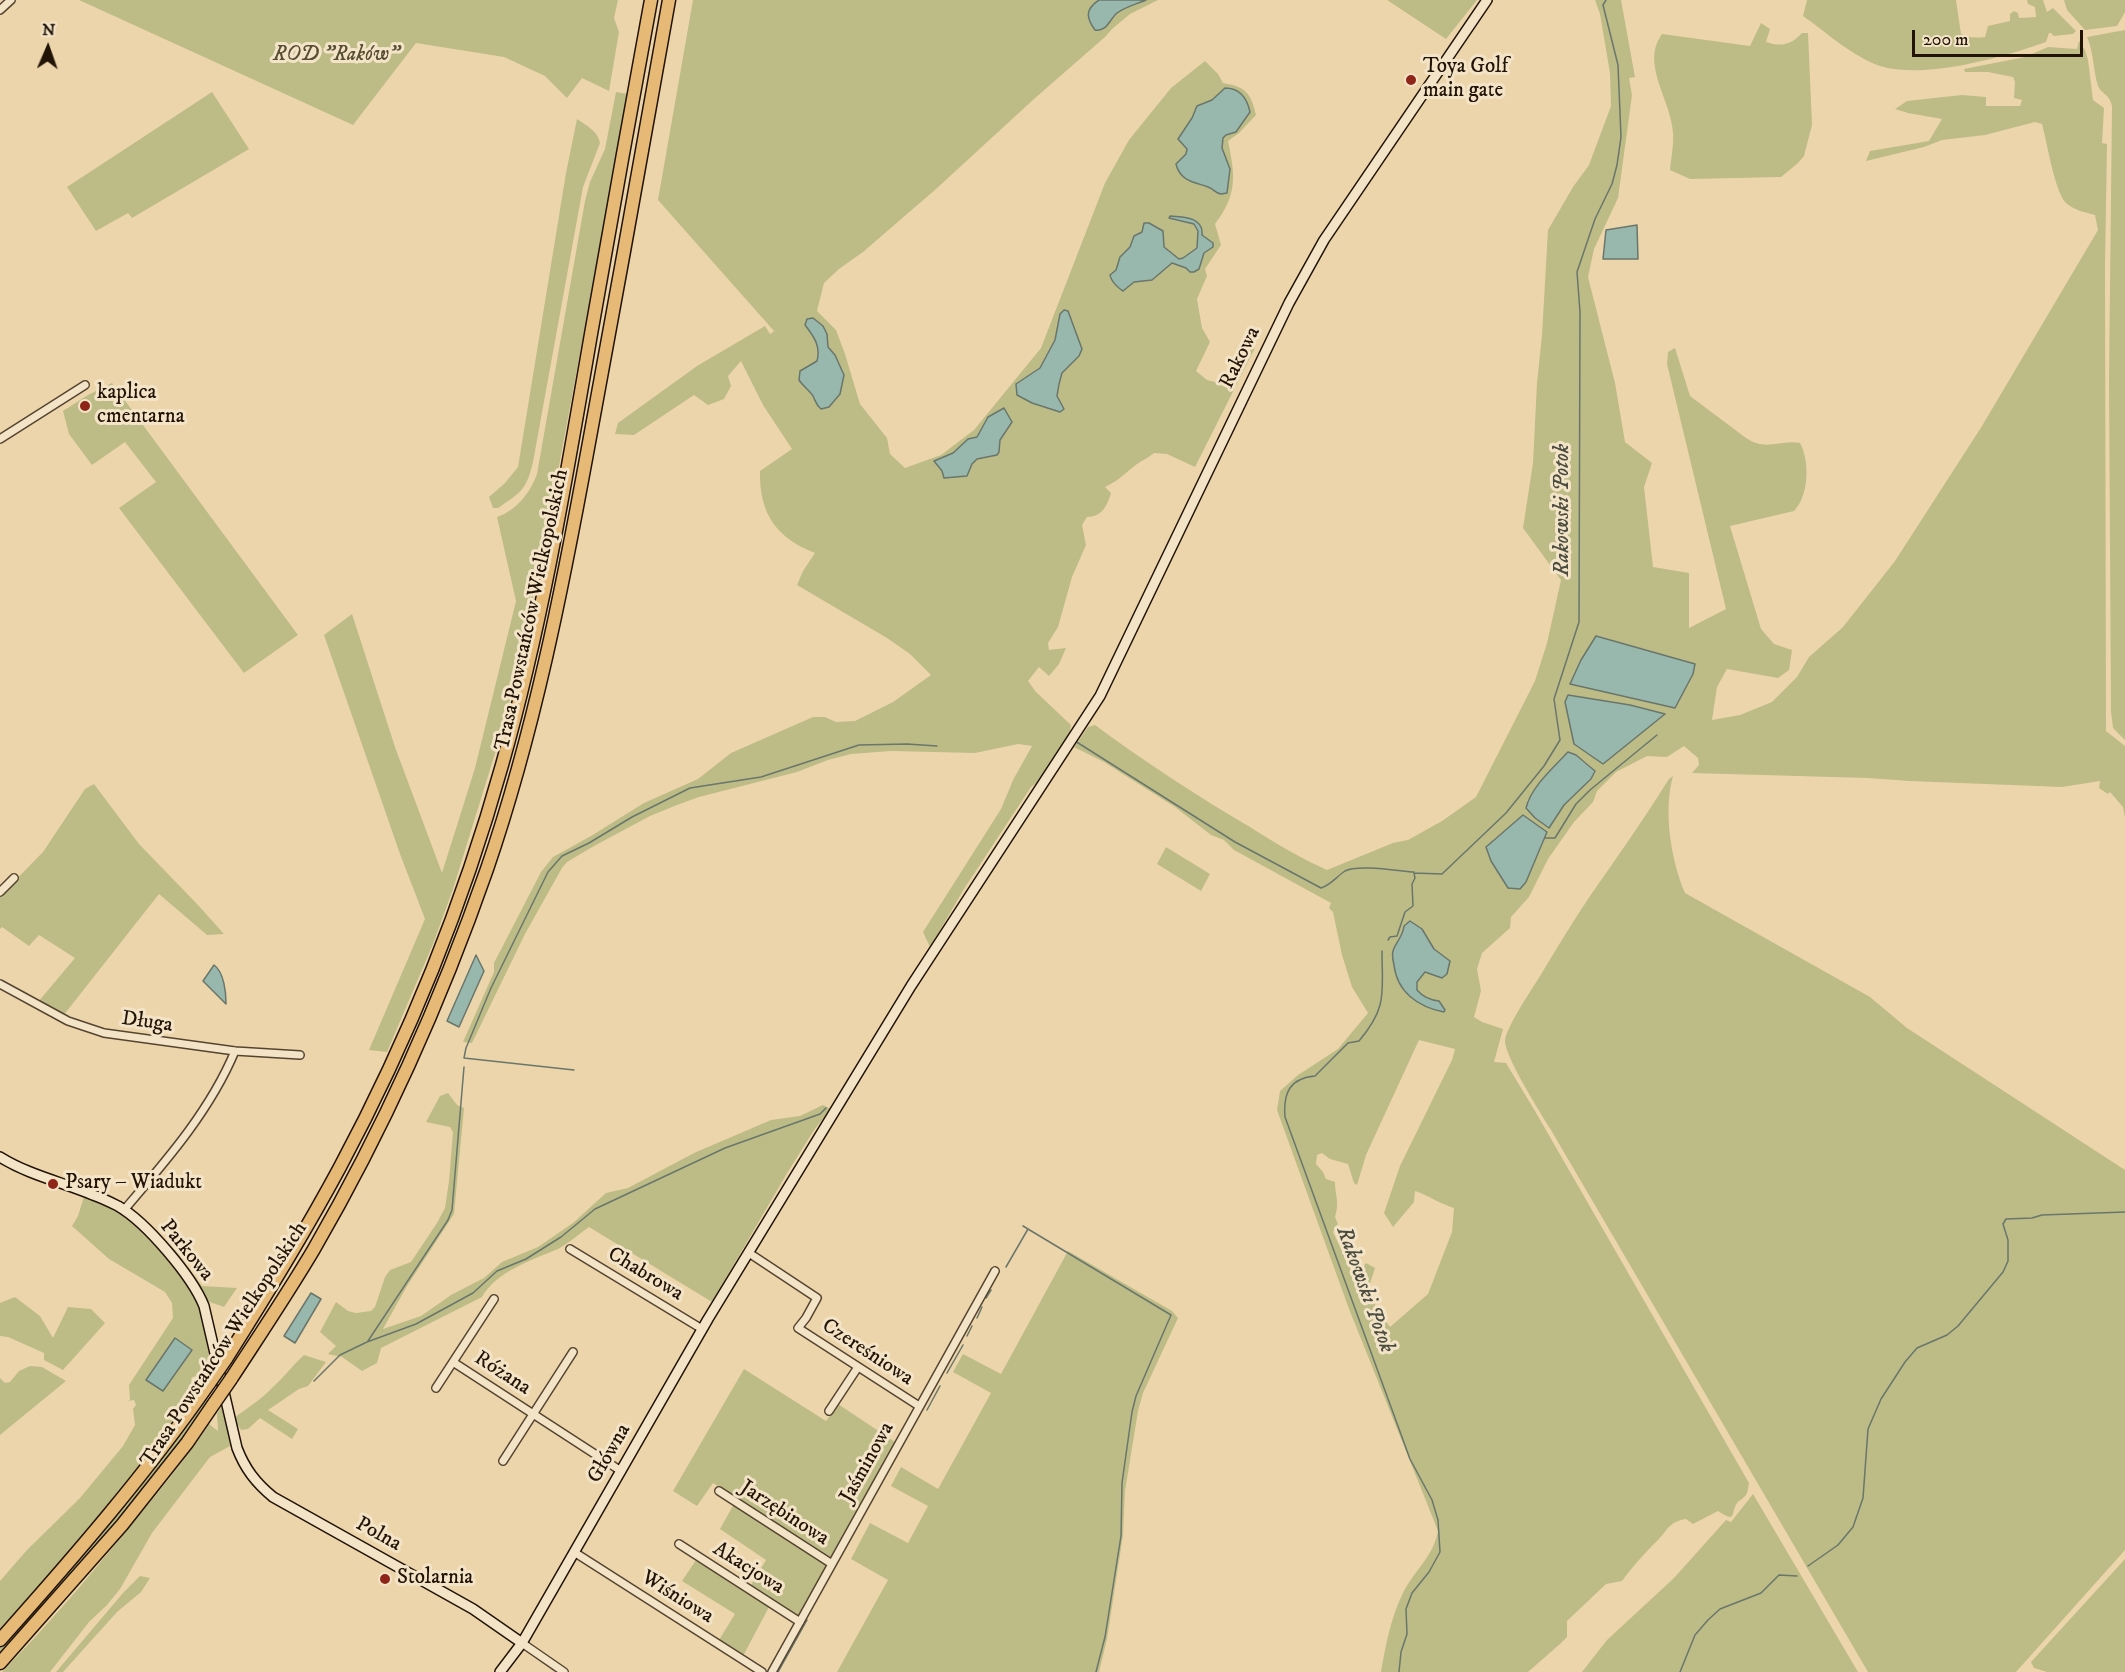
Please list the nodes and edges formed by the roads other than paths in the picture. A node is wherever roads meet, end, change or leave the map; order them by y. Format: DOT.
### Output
graph roads {
  1 [pos="11,0"];
  2 [pos="651,0"];
  3 [pos="669,0"];
  4 [pos="1486,0"];
  5 [pos="0,10"];
  6 [pos="85,385"];
  7 [pos="0,439"];
  8 [pos="14,878"];
  9 [pos="0,892"];
  10 [pos="0,984"];
  11 [pos="236,1051"];
  12 [pos="300,1055"];
  13 [pos="0,1157"];
  14 [pos="124,1210"];
  15 [pos="570,1249"];
  16 [pos="748,1253"];
  17 [pos="995,1271"];
  18 [pos="494,1299"];
  19 [pos="702,1329"];
  20 [pos="573,1352"];
  21 [pos="453,1362"];
  22 [pos="858,1367"];
  23 [pos="436,1389"];
  24 [pos="919,1406"];
  25 [pos="829,1411"];
  26 [pos="533,1413"];
  27 [pos="232,1428"];
  28 [pos="503,1461"];
  29 [pos="621,1471"];
  30 [pos="719,1491"];
  31 [pos="679,1544"];
  32 [pos="574,1552"];
  33 [pos="832,1564"];
  34 [pos="800,1622"];
  35 [pos="0,1640"];
  36 [pos="522,1643"];
  37 [pos="0,1663"];
  38 [pos="501,1672"];
  39 [pos="564,1672"];
  40 [pos="762,1672"];
  41 [pos="772,1672"];
  1 -- 5 [label="street"];
  2 -- 35 [label="highway, Trasa Powstańców Wielkopolskich, bridge"];
  3 -- 37 [label="highway, Trasa Powstańców Wielkopolskich, bridge"];
  4 -- 16 [label="street, Rakowa"];
  6 -- 7 [label="street"];
  8 -- 9 [label="street"];
  10 -- 11 [label="street, Długa"];
  11 -- 12 [label="street, Długa"];
  11 -- 14 [label="street"];
  13 -- 14 [label="street, Parkowa"];
  14 -- 27 [label="street, Parkowa"];
  15 -- 19 [label="street, Chabrowa"];
  16 -- 19 [label="street, Główna"];
  16 -- 22 [label="street, Czereśniowa"];
  17 -- 24 [label="street, Jaśminowa"];
  18 -- 21 [label="street, Różana"];
  19 -- 29 [label="street, Główna"];
  20 -- 26 [label="street, Różana"];
  21 -- 23 [label="street, Różana"];
  21 -- 26 [label="street, Różana"];
  22 -- 24 [label="street, Czereśniowa"];
  22 -- 25 [label="street"];
  24 -- 33 [label="street, Jaśminowa"];
  26 -- 28 [label="street, Różana"];
  26 -- 29 [label="street, Różana"];
  27 -- 36 [label="street, Polna"];
  29 -- 32 [label="street, Główna"];
  30 -- 33 [label="street, Jarzębinowa"];
  31 -- 34 [label="street, Akacjowa"];
  32 -- 36 [label="street, Główna"];
  32 -- 40 [label="street, Wiśniowa"];
  33 -- 34 [label="street, Jaśminowa"];
  34 -- 41 [label="street, Jaśminowa"];
  36 -- 38 [label="street, Główna"];
  36 -- 39 [label="street, Polna"];
}
